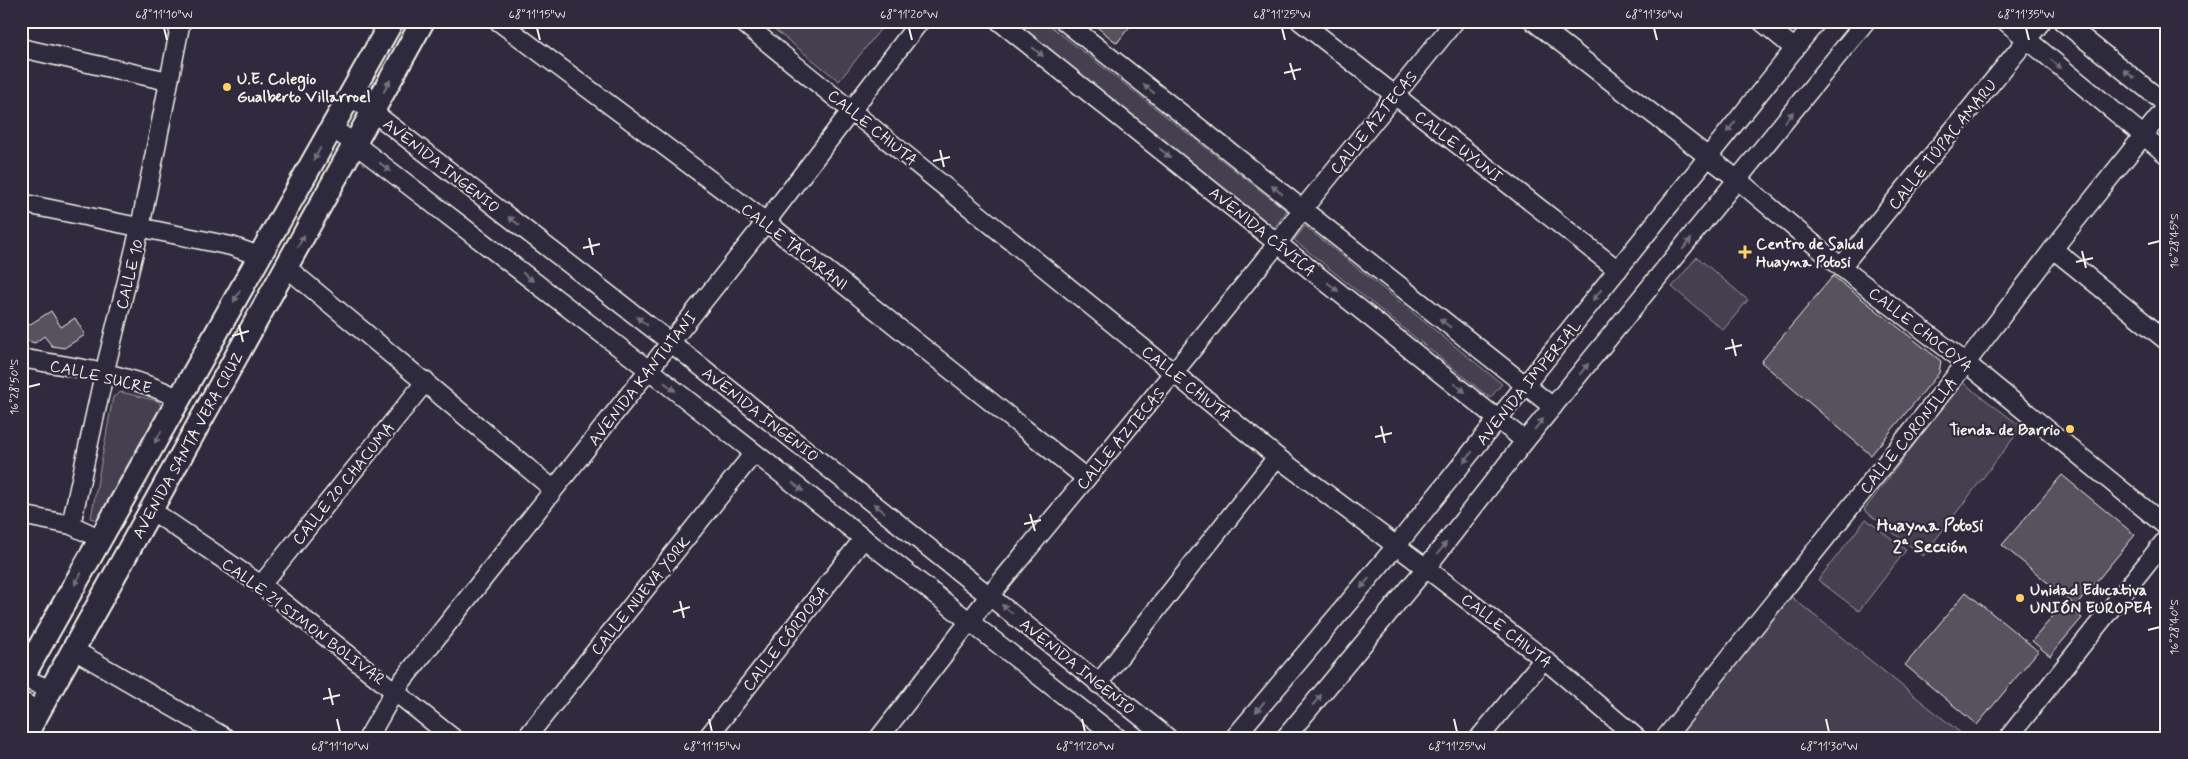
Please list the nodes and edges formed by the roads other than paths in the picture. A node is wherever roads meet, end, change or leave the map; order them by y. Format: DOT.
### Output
graph roads {
  1 [pos="180,21"];
  2 [pos="392,21"];
  3 [pos="424,21"];
  4 [pos="498,21"];
  5 [pos="741,21"];
  6 [pos="920,21"];
  7 [pos="1000,21"];
  8 [pos="1064,21"];
  9 [pos="1300,21"];
  10 [pos="1455,21"];
  11 [pos="1533,21"];
  12 [pos="1761,21"];
  13 [pos="1817,21"];
  14 [pos="1866,21"];
  15 [pos="2005,21"];
  16 [pos="2042,21"];
  17 [pos="2062,21"];
  18 [pos="2027,40"];
  19 [pos="21,48"];
  20 [pos="1795,49"];
  21 [pos="168,81"];
  22 [pos="350,96"];
  23 [pos="1394,96"];
  24 [pos="2167,106"];
  25 [pos="851,109"];
  26 [pos="373,112"];
  27 [pos="332,128"];
  28 [pos="2144,137"];
  29 [pos="355,144"];
  30 [pos="2167,155"];
  31 [pos="1708,156"];
  32 [pos="1738,180"];
  33 [pos="21,203"];
  34 [pos="1302,210"];
  35 [pos="766,222"];
  36 [pos="140,228"];
  37 [pos="1278,243"];
  38 [pos="2052,249"];
  39 [pos="259,258"];
  40 [pos="286,267"];
  41 [pos="1841,267"];
  42 [pos="1618,270"];
  43 [pos="2167,341"];
  44 [pos="670,342"];
  45 [pos="21,358"];
  46 [pos="1966,363"];
  47 [pos="649,370"];
  48 [pos="1174,372"];
  49 [pos="104,374"];
  50 [pos="426,381"];
  51 [pos="1524,386"];
  52 [pos="179,399"];
  53 [pos="1553,407"];
  54 [pos="1498,419"];
  55 [pos="1525,441"];
  56 [pos="754,453"];
  57 [pos="1277,457"];
  58 [pos="1086,478"];
  59 [pos="553,489"];
  60 [pos="151,510"];
  61 [pos="21,515"];
  62 [pos="71,525"];
  63 [pos="2167,527"];
  64 [pos="864,538"];
  65 [pos="2167,538"];
  66 [pos="101,539"];
  67 [pos="1397,545"];
  68 [pos="1426,568"];
  69 [pos="261,586"];
  70 [pos="990,595"];
  71 [pos="970,622"];
  72 [pos="74,650"];
  73 [pos="1544,658"];
  74 [pos="22,678"];
  75 [pos="1098,684"];
  76 [pos="51,690"];
  77 [pos="395,690"];
  78 [pos="30,706"];
  79 [pos="24,738"];
  80 [pos="226,738"];
  81 [pos="368,738"];
  82 [pos="453,738"];
  83 [pos="526,738"];
  84 [pos="707,738"];
  85 [pos="879,738"];
  86 [pos="1118,738"];
  87 [pos="1168,738"];
  88 [pos="1234,738"];
  89 [pos="1285,738"];
  90 [pos="1479,738"];
  91 [pos="1637,738"];
  92 [pos="1665,738"];
  93 [pos="2008,738"];
  1 -- 21 [label="street, CALLE 10"];
  2 -- 22 [label="main road, AVENIDA SANTA VERA CRUZ"];
  26 -- 3 [label="main road, AVENIDA SANTA VERA CRUZ, one-way"];
  4 -- 35 [label="street, CALLE TACARANI"];
  5 -- 25 [label="street, CALLE CHIUTA"];
  6 -- 25 [label="street, AVENIDA KANTUTANI"];
  7 -- 37 [label="street, AVENIDA CÍVICA, one-way"];
  34 -- 8 [label="street, one-way"];
  9 -- 23 [label="street, CALLE UYUNI"];
  10 -- 23 [label="street, CALLE AZTECAS"];
  11 -- 31 [label="street, CALLE CHOCOYA"];
  12 -- 20 [label="street"];
  13 -- 20 [label="street, AVENIDA IMPERIAL"];
  32 -- 14 [label="street, one-way"];
  15 -- 18 [label="street"];
  16 -- 18 [label="street, CALLE TÚPAC AMARU"];
  24 -- 17 [label="street, one-way"];
  18 -- 28 [label="street, one-way"];
  18 -- 41 [label="street, CALLE TÚPAC AMARU"];
  19 -- 21 [label="street"];
  20 -- 31 [label="street, AVENIDA IMPERIAL, one-way"];
  21 -- 36 [label="street, CALLE 10"];
  22 -- 26 [label="street, AVENIDA INGENIO"];
  22 -- 27 [label="main road, AVENIDA SANTA VERA CRUZ"];
  23 -- 34 [label="street, CALLE AZTECAS"];
  23 -- 42 [label="street, CALLE UYUNI"];
  24 -- 28 [label="street, CALLE CORONILLA"];
  25 -- 35 [label="street, AVENIDA KANTUTANI"];
  25 -- 48 [label="street, CALLE CHIUTA"];
  26 -- 29 [label="main road, AVENIDA SANTA VERA CRUZ"];
  44 -- 26 [label="street, AVENIDA INGENIO, one-way"];
  27 -- 29 [label="street, AVENIDA INGENIO"];
  27 -- 39 [label="main road, AVENIDA SANTA VERA CRUZ, one-way"];
  28 -- 30 [label="street"];
  28 -- 38 [label="street, CALLE CORONILLA"];
  40 -- 29 [label="main road, AVENIDA SANTA VERA CRUZ, one-way"];
  29 -- 47 [label="street, AVENIDA INGENIO, one-way"];
  31 -- 32 [label="street, CALLE CHOCOYA"];
  31 -- 42 [label="street, AVENIDA IMPERIAL"];
  32 -- 41 [label="street, CALLE CHOCOYA"];
  53 -- 32 [label="street, one-way"];
  33 -- 36 [label="street"];
  34 -- 37 [label="street, CALLE AZTECAS"];
  51 -- 34 [label="street, one-way"];
  35 -- 44 [label="street, AVENIDA KANTUTANI"];
  35 -- 58 [label="street, CALLE TACARANI"];
  36 -- 39 [label="street"];
  36 -- 49 [label="street, CALLE 10"];
  37 -- 48 [label="street, CALLE AZTECAS"];
  37 -- 54 [label="street, AVENIDA CÍVICA, one-way"];
  38 -- 43 [label="street"];
  38 -- 46 [label="street, CALLE CORONILLA"];
  39 -- 52 [label="main road, AVENIDA SANTA VERA CRUZ, one-way"];
  40 -- 50 [label="street"];
  40 -- 60 [label="main road, AVENIDA SANTA VERA CRUZ"];
  41 -- 46 [label="street, CALLE CHOCOYA"];
  42 -- 51 [label="street, AVENIDA IMPERIAL, one-way"];
  44 -- 47 [label="street, AVENIDA KANTUTANI"];
  70 -- 44 [label="street, AVENIDA INGENIO, one-way"];
  45 -- 49 [label="street, CALLE SUCRE"];
  46 -- 63 [label="street, CALLE CHOCOYA"];
  46 -- 92 [label="street, CALLE CORONILLA"];
  47 -- 56 [label="street, AVENIDA INGENIO, one-way"];
  47 -- 59 [label="street, AVENIDA KANTUTANI"];
  48 -- 57 [label="street, CALLE CHIUTA"];
  48 -- 58 [label="street, CALLE AZTECAS"];
  49 -- 52 [label="street, CALLE SUCRE"];
  49 -- 62 [label="street, CALLE 10"];
  50 -- 59 [label="street"];
  50 -- 69 [label="street, CALLE 20 CHACUMA"];
  51 -- 53 [label="street"];
  51 -- 54 [label="street, AVENIDA IMPERIAL"];
  52 -- 66 [label="main road, AVENIDA SANTA VERA CRUZ, one-way"];
  55 -- 53 [label="street, one-way"];
  54 -- 55 [label="street, AVENIDA CÍVICA"];
  54 -- 67 [label="street, AVENIDA IMPERIAL, one-way"];
  68 -- 55 [label="street, one-way"];
  56 -- 64 [label="street, AVENIDA INGENIO, one-way"];
  56 -- 83 [label="street, CALLE NUEVA YORK"];
  57 -- 67 [label="street, CALLE CHIUTA"];
  57 -- 75 [label="street"];
  58 -- 70 [label="street, CALLE AZTECAS"];
  59 -- 77 [label="street, AVENIDA KANTUTANI"];
  60 -- 69 [label="street, CALLE 21 SIMON BOLIVAR"];
  60 -- 72 [label="main road, AVENIDA SANTA VERA CRUZ"];
  61 -- 62 [label="street"];
  62 -- 66 [label="street"];
  64 -- 71 [label="street, AVENIDA INGENIO"];
  64 -- 84 [label="street, CALLE CÓRDOBA"];
  65 -- 93 [label="street"];
  66 -- 74 [label="main road, AVENIDA SANTA VERA CRUZ, one-way"];
  67 -- 68 [label="street, CALLE CHIUTA"];
  67 -- 88 [label="street, AVENIDA IMPERIAL, one-way"];
  68 -- 73 [label="street, CALLE CHIUTA"];
  89 -- 68 [label="street, one-way"];
  69 -- 77 [label="street, CALLE 21 SIMON BOLIVAR"];
  70 -- 71 [label="street, CALLE AZTECAS"];
  75 -- 70 [label="street, AVENIDA INGENIO, one-way"];
  71 -- 85 [label="street, CALLE AZTECAS"];
  71 -- 86 [label="street, AVENIDA INGENIO"];
  72 -- 76 [label="main road, AVENIDA SANTA VERA CRUZ"];
  72 -- 80 [label="street"];
  73 -- 90 [label="street"];
  73 -- 91 [label="street, CALLE CHIUTA"];
  74 -- 76 [label="street"];
  75 -- 87 [label="street, AVENIDA INGENIO"];
  76 -- 78 [label="main road, AVENIDA SANTA VERA CRUZ"];
  77 -- 81 [label="street, AVENIDA KANTUTANI"];
  77 -- 82 [label="street, CALLE 21 SIMON BOLIVAR"];
  78 -- 79 [label="main road, AVENIDA SANTA VERA CRUZ"];
}
